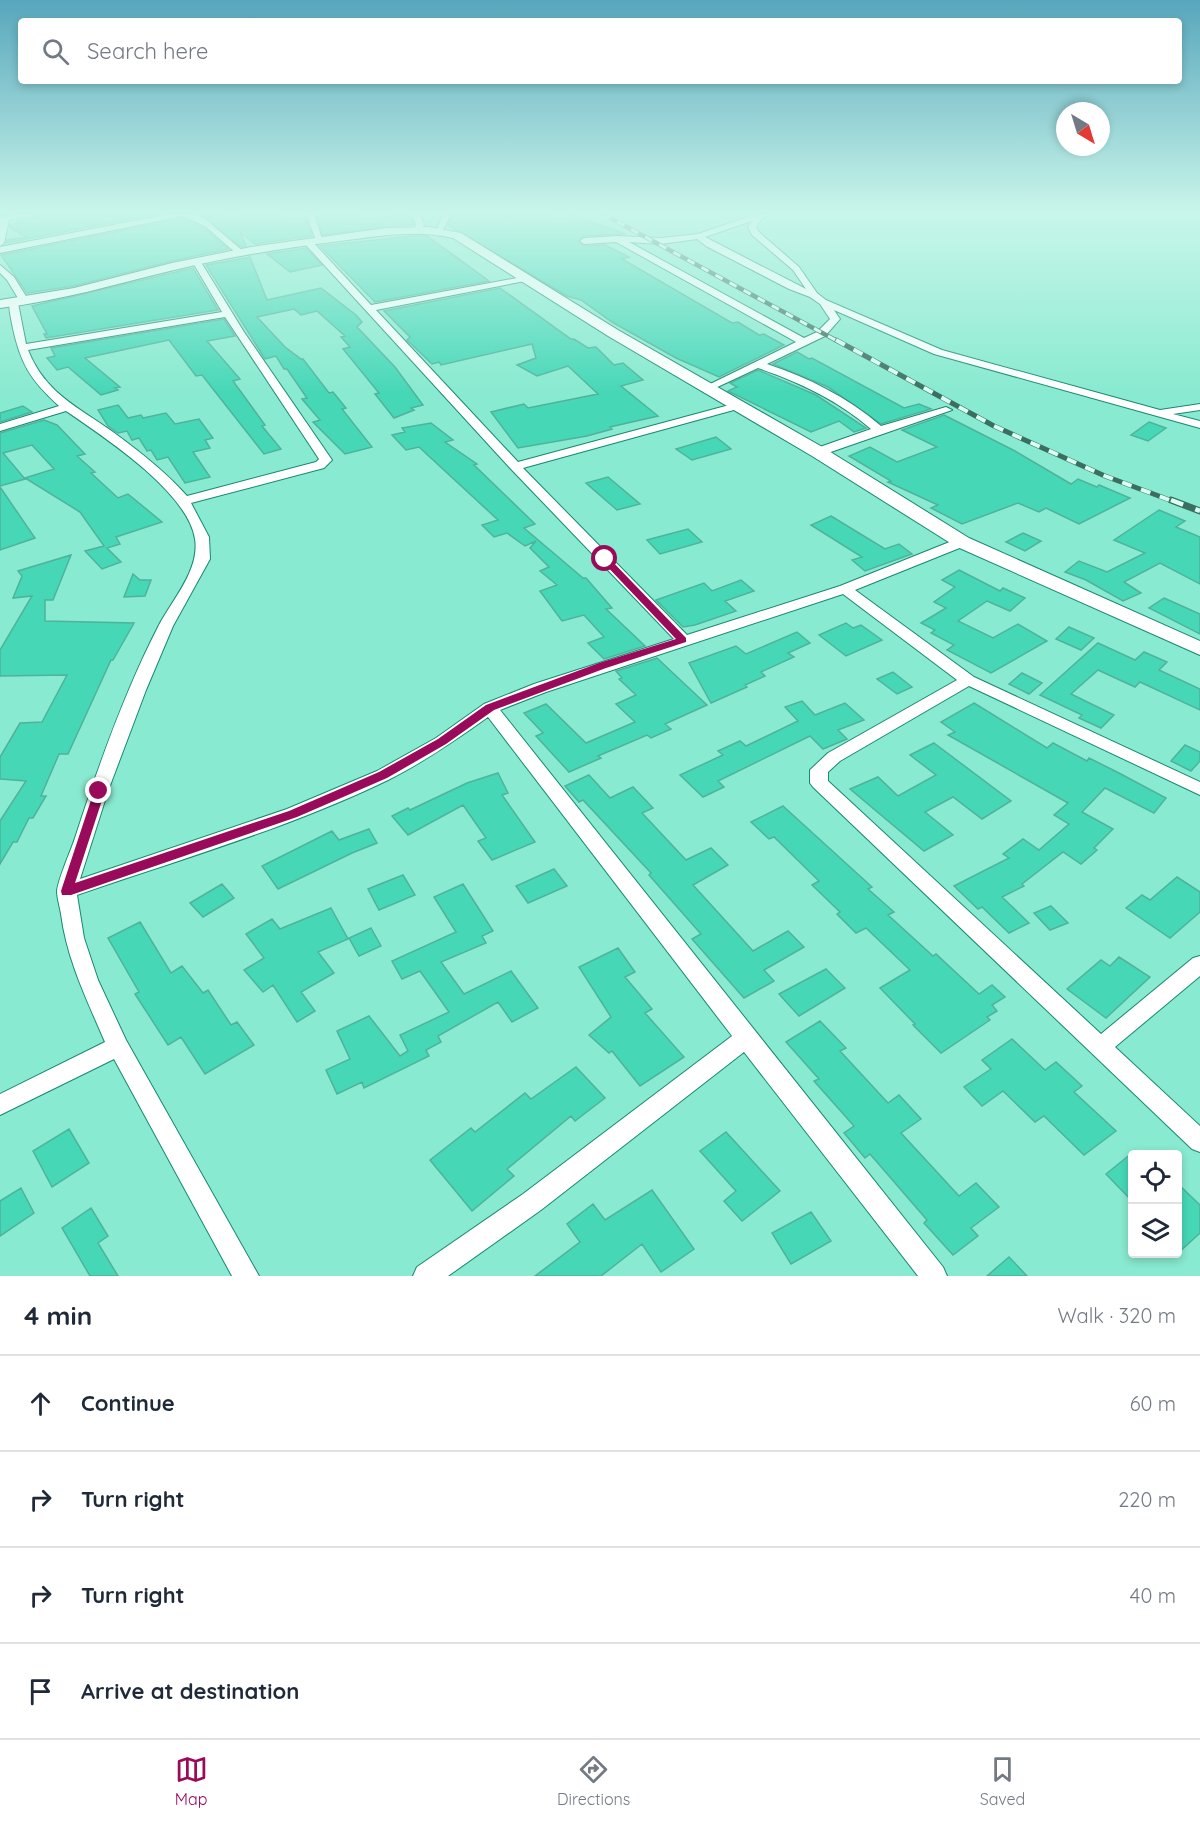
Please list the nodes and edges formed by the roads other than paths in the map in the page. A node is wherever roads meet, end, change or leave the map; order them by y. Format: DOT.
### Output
graph roads {
  1 [pos="6,274"];
  2 [pos="141,274"];
  3 [pos="204,274"];
  4 [pos="341,274"];
  5 [pos="518,274"];
  6 [pos="680,274"];
  7 [pos="766,274"];
  8 [pos="800,274"];
  9 [pos="525,278"];
  10 [pos="813,295"];
  11 [pos="824,302"];
  12 [pos="12,303"];
  13 [pos="370,308"];
  14 [pos="228,314"];
  15 [pos="804,342"];
  16 [pos="22,348"];
  17 [pos="757,364"];
  18 [pos="707,388"];
  19 [pos="737,406"];
  20 [pos="1200,406"];
  21 [pos="68,407"];
  22 [pos="946,410"];
  23 [pos="1157,412"];
  24 [pos="1200,424"];
  25 [pos="0,428"];
  26 [pos="879,430"];
  27 [pos="818,452"];
  28 [pos="515,466"];
  29 [pos="184,501"];
  30 [pos="962,542"];
  31 [pos="845,589"];
  32 [pos="682,640"];
  33 [pos="1200,649"];
  34 [pos="968,680"];
  35 [pos="490,708"];
  36 [pos="1200,789"];
  37 [pos="67,891"];
  38 [pos="1200,964"];
  39 [pos="746,1038"];
  40 [pos="118,1046"];
  41 [pos="1099,1048"];
  42 [pos="0,1105"];
  43 [pos="1200,1141"];
  44 [pos="246,1276"];
  45 [pos="426,1276"];
  46 [pos="934,1276"];
  1 -- 12 [label="street"];
  2 -- 12 [label="street"];
  3 -- 14 [label="street"];
  4 -- 13 [label="street"];
  5 -- 9 [label="street"];
  6 -- 15 [label="street"];
  7 -- 10 [label="street"];
  8 -- 10 [label="street"];
  9 -- 13 [label="street"];
  9 -- 18 [label="street"];
  10 -- 11 [label="street"];
  11 -- 15 [label="street"];
  11 -- 23 [label="street"];
  12 -- 16 [label="street"];
  13 -- 28 [label="street"];
  14 -- 16 [label="street"];
  14 -- 29 [label="street"];
  15 -- 17 [label="street"];
  16 -- 21 [label="street"];
  17 -- 18 [label="street"];
  17 -- 26 [label="street"];
  18 -- 19 [label="street"];
  19 -- 27 [label="street"];
  19 -- 28 [label="street"];
  20 -- 23 [label="street"];
  21 -- 25 [label="street"];
  21 -- 29 [label="street"];
  22 -- 26 [label="street"];
  23 -- 24 [label="street"];
  26 -- 27 [label="street"];
  27 -- 30 [label="street"];
  28 -- 32 [label="street"];
  29 -- 37 [label="street"];
  30 -- 31 [label="street"];
  30 -- 33 [label="street"];
  31 -- 32 [label="street"];
  31 -- 34 [label="street"];
  32 -- 35 [label="street"];
  34 -- 36 [label="street"];
  34 -- 41 [label="street"];
  35 -- 37 [label="street"];
  35 -- 39 [label="street"];
  37 -- 40 [label="street"];
  38 -- 41 [label="street"];
  39 -- 45 [label="street"];
  39 -- 46 [label="street"];
  40 -- 42 [label="street"];
  40 -- 44 [label="street"];
  41 -- 43 [label="street"];
}
